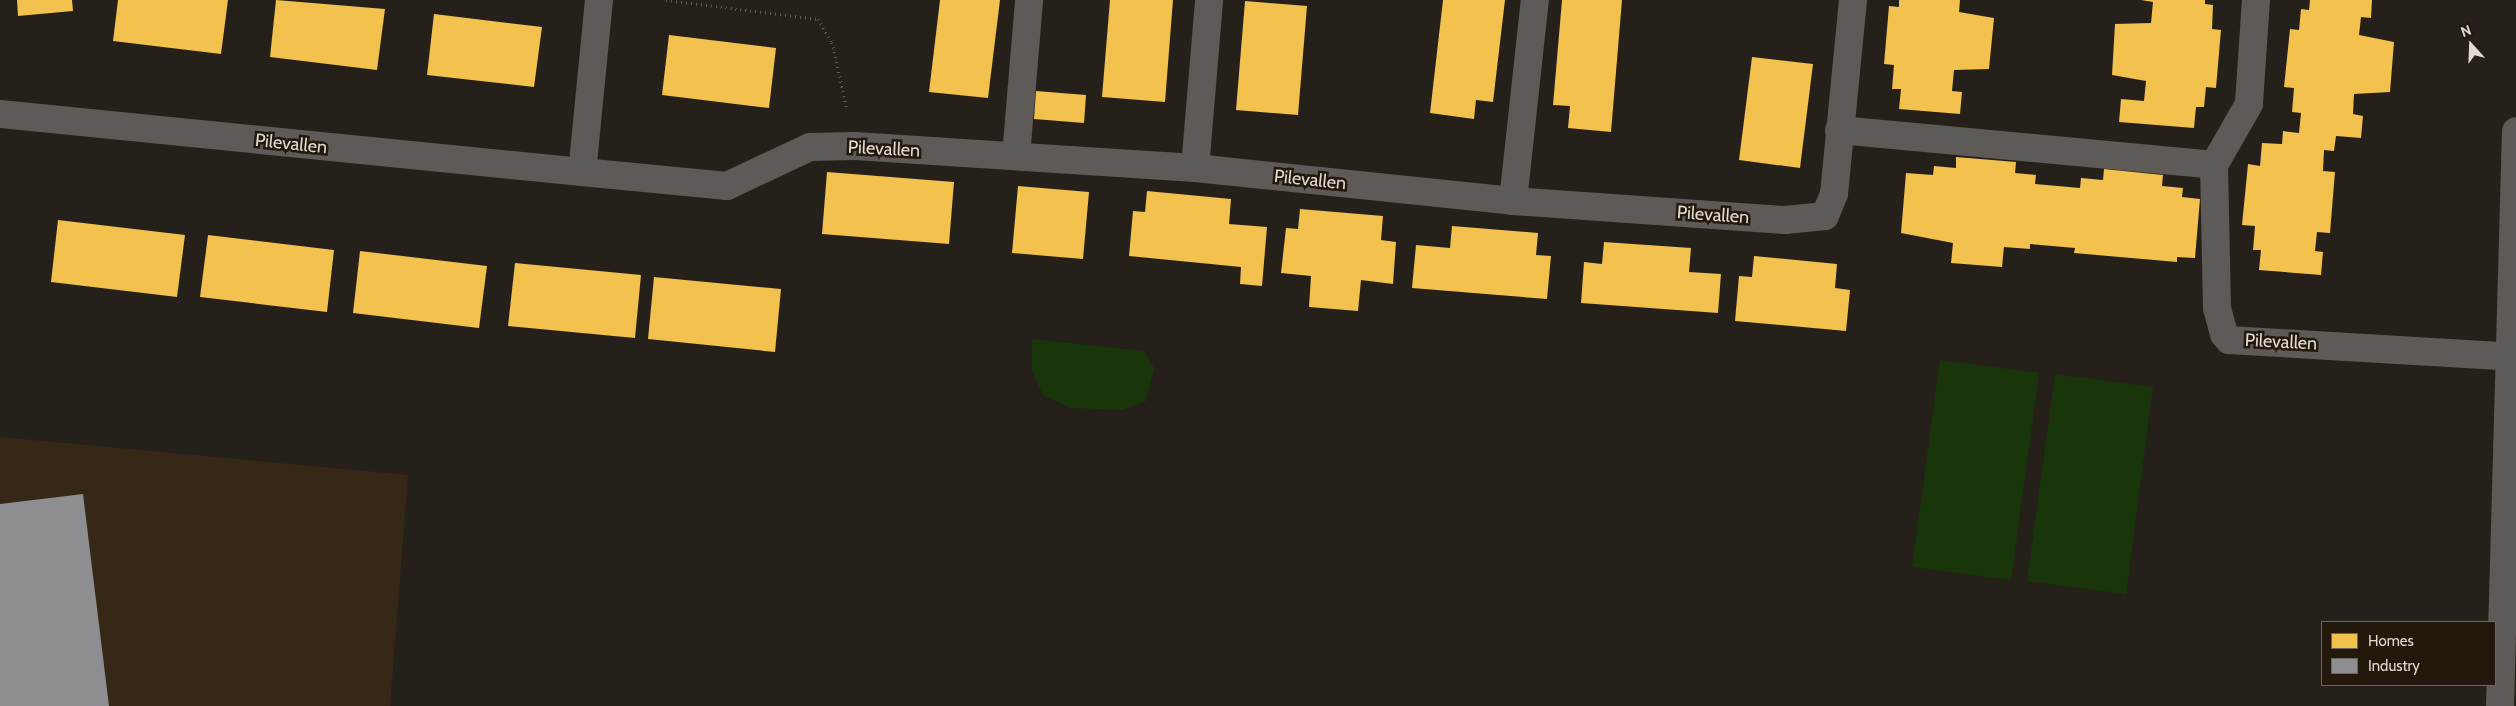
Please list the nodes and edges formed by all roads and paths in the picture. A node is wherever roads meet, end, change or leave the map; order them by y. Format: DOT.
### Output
graph roads {
  1 [pos="600,0"];
  2 [pos="666,0"];
  3 [pos="1029,0"];
  4 [pos="1209,0"];
  5 [pos="1534,0"];
  6 [pos="1852,0"];
  7 [pos="2256,0"];
  8 [pos="0,114"];
  9 [pos="1839,130"];
  10 [pos="2516,131"];
  11 [pos="854,146"];
  12 [pos="1016,156"];
  13 [pos="2214,164"];
  14 [pos="1196,168"];
  15 [pos="582,172"];
  16 [pos="1513,201"];
  17 [pos="2514,266"];
  18 [pos="2512,357"];
  19 [pos="2500,706"];
  1 -- 15 [label="street"];
  2 -- 11 [label="path"];
  3 -- 12 [label="street"];
  4 -- 14 [label="street"];
  5 -- 16 [label="street"];
  6 -- 9 [label="street, Pilevallen"];
  7 -- 13 [label="street"];
  8 -- 15 [label="street, Pilevallen"];
  9 -- 13 [label="street"];
  9 -- 16 [label="street, Pilevallen"];
  10 -- 17 [label="street"];
  11 -- 12 [label="street, Pilevallen"];
  11 -- 15 [label="street, Pilevallen"];
  12 -- 14 [label="street, Pilevallen"];
  13 -- 18 [label="street, Pilevallen"];
  14 -- 16 [label="street, Pilevallen"];
  17 -- 18 [label="street"];
  18 -- 19 [label="street"];
}
